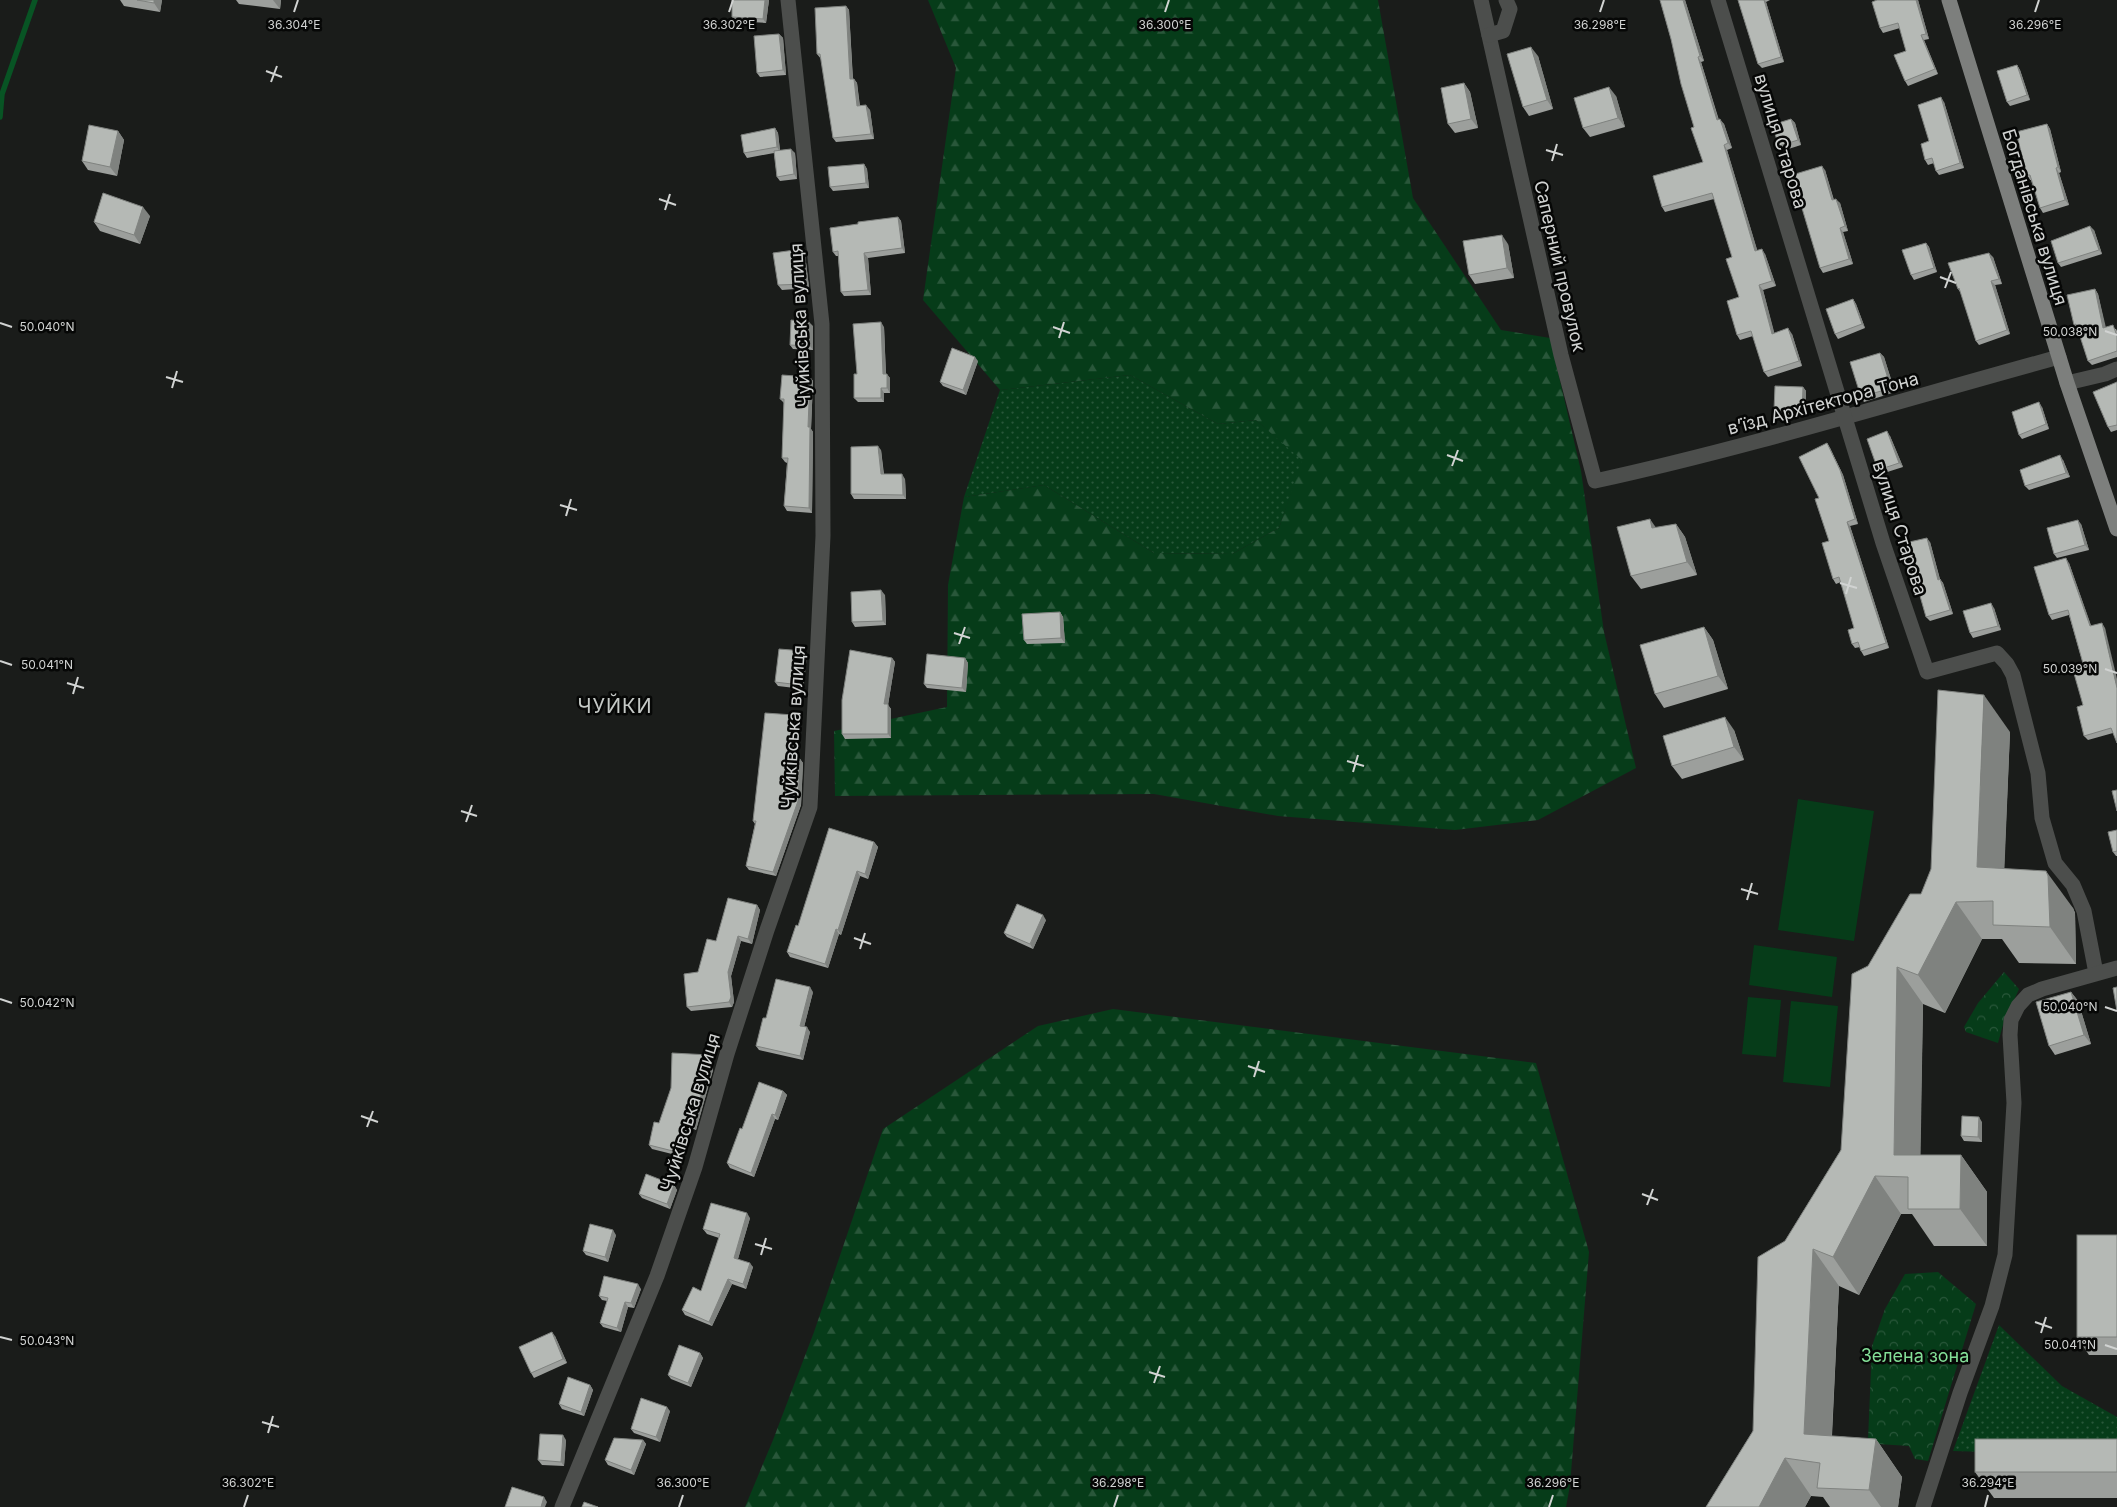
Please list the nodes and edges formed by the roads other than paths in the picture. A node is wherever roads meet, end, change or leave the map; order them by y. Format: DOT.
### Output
graph roads {
  1 [pos="788,0"];
  2 [pos="1481,0"];
  3 [pos="1506,0"];
  4 [pos="1718,0"];
  5 [pos="1949,0"];
  6 [pos="1489,35"];
  7 [pos="2059,357"];
  8 [pos="2117,369"];
  9 [pos="2067,383"];
  10 [pos="1845,417"];
  11 [pos="1595,481"];
  12 [pos="2117,529"];
  13 [pos="2117,968"];
  14 [pos="2096,973"];
  15 [pos="562,1507"];
  16 [pos="1923,1507"];
  1 -- 15 [label="street, Чуйківська вулиця"];
  2 -- 6 [label="street, Саперний провулок"];
  3 -- 6 [label="street"];
  4 -- 10 [label="street, вулиця Старова"];
  5 -- 7 [label="main road, Богданівська вулиця"];
  6 -- 11 [label="street, Саперний провулок"];
  7 -- 9 [label="main road, Богданівська вулиця"];
  7 -- 10 [label="street, в’їзд Архітектора Тона"];
  8 -- 9 [label="street"];
  9 -- 12 [label="main road, Богданівська вулиця"];
  10 -- 11 [label="street, в’їзд Архітектора Тона"];
  10 -- 14 [label="street, вулиця Старова"];
  13 -- 14 [label="street"];
  14 -- 16 [label="street"];
}
